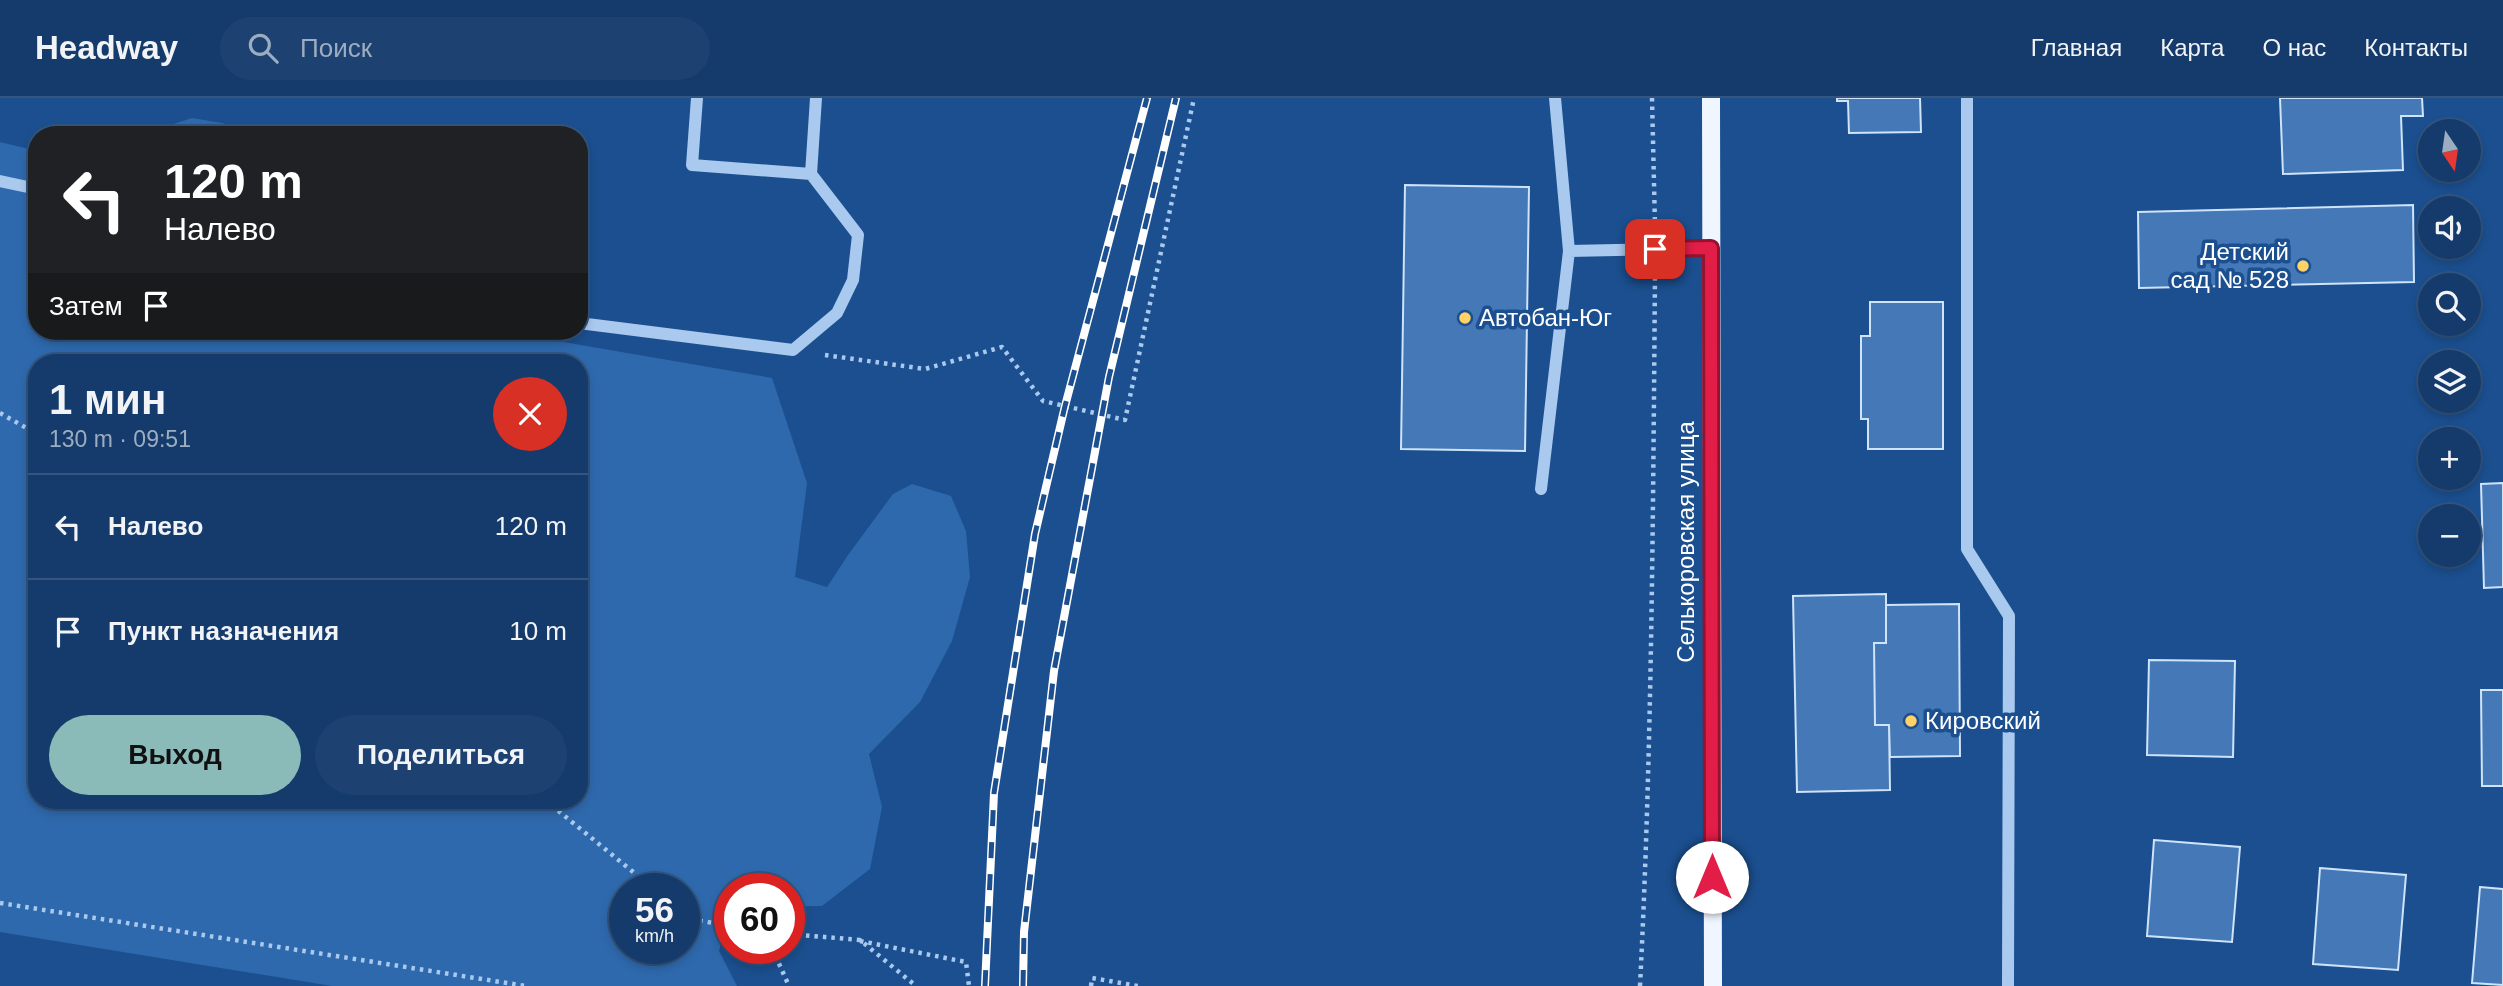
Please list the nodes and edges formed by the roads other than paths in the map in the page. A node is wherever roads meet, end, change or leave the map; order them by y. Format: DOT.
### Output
graph roads {
  1 [pos="697,98"];
  2 [pos="816,98"];
  3 [pos="1555,98"];
  4 [pos="1711,98"];
  5 [pos="1968,98"];
  6 [pos="810,174"];
  7 [pos="0,181"];
  8 [pos="28,186"];
  9 [pos="1711,248"];
  10 [pos="1569,251"];
  11 [pos="588,324"];
  12 [pos="1541,489"];
  13 [pos="1713,986"];
  14 [pos="2008,986"];
  1 -- 6 [label="lane"];
  2 -- 6 [label="lane"];
  3 -- 10 [label="lane"];
  4 -- 9 [label="main road, Селькоровская улица"];
  5 -- 14 [label="lane"];
  6 -- 11 [label="lane"];
  7 -- 8 [label="lane"];
  9 -- 10 [label="lane"];
  9 -- 13 [label="main road, Селькоровская улица"];
  10 -- 12 [label="lane"];
}
